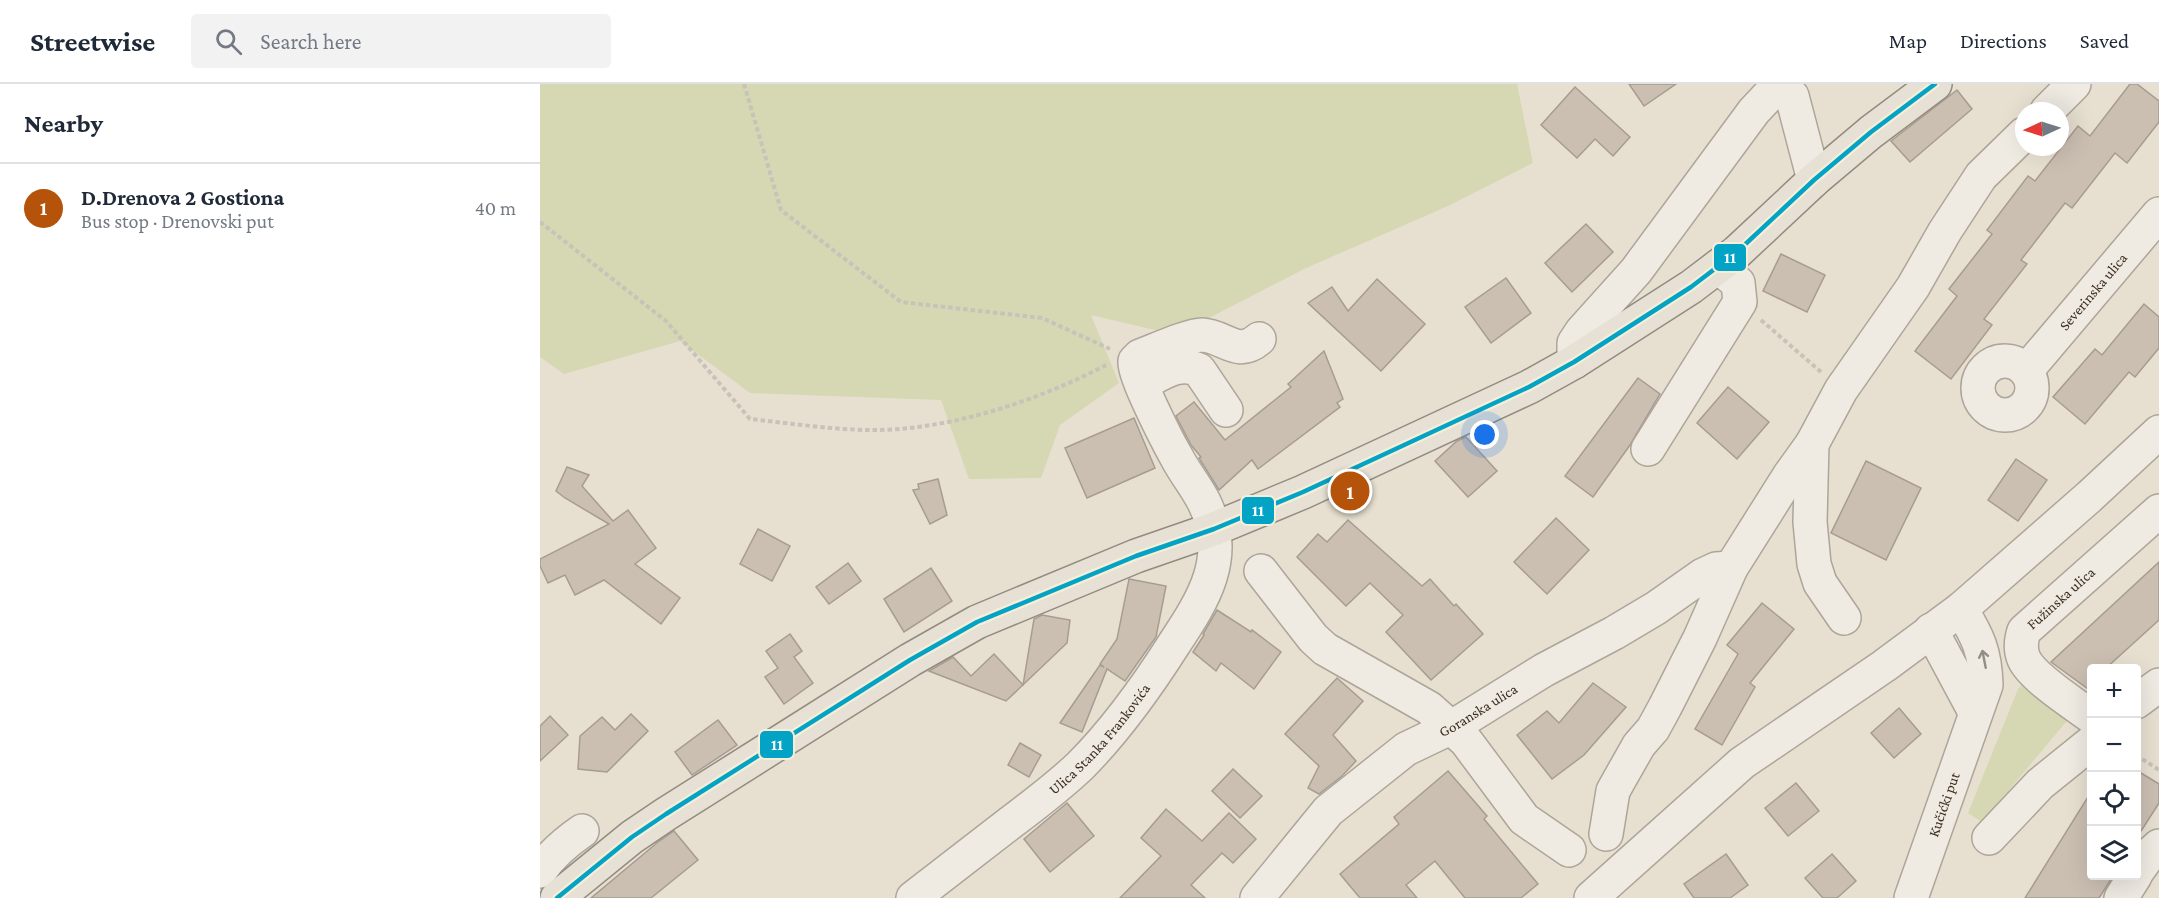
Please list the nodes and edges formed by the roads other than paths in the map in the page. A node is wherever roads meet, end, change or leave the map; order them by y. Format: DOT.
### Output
graph roads {
  1 [pos="1935,84"];
  2 [pos="2074,84"];
  3 [pos="1786,87"];
  4 [pos="2056,102"];
  5 [pos="2015,143"];
  6 [pos="1814,180"];
  7 [pos="2159,214"];
  8 [pos="1718,267"];
  9 [pos="1259,339"];
  10 [pos="1574,362"];
  11 [pos="1133,367"];
  12 [pos="2026,371"];
  13 [pos="1226,410"];
  14 [pos="2159,432"];
  15 [pos="1812,444"];
  16 [pos="1647,450"];
  17 [pos="2159,511"];
  18 [pos="1214,529"];
  19 [pos="1731,568"];
  20 [pos="1261,571"];
  21 [pos="1961,609"];
  22 [pos="1844,618"];
  23 [pos="1931,630"];
  24 [pos="2159,685"];
  25 [pos="2141,698"];
  26 [pos="1976,711"];
  27 [pos="2087,714"];
  28 [pos="1452,727"];
  29 [pos="2087,745"];
  30 [pos="582,831"];
  31 [pos="1606,834"];
  32 [pos="1989,838"];
  33 [pos="2159,846"];
  34 [pos="1569,850"];
  35 [pos="2141,867"];
  36 [pos="540,871"];
  37 [pos="2132,880"];
  38 [pos="557,898"];
  39 [pos="913,898"];
  40 [pos="1257,898"];
  41 [pos="1591,898"];
  42 [pos="1911,898"];
  43 [pos="2121,898"];
  1 -- 6 [label="main road"];
  2 -- 4 [label="street"];
  3 -- 6 [label="street"];
  3 -- 10 [label="street"];
  5 -- 15 [label="street"];
  6 -- 8 [label="main road"];
  7 -- 12 [label="street, Severinska ulica"];
  8 -- 10 [label="main road"];
  8 -- 16 [label="street"];
  9 -- 11 [label="street"];
  10 -- 18 [label="main road"];
  11 -- 13 [label="street"];
  11 -- 18 [label="street, Ulica Stanka Frankovića"];
  14 -- 21 [label="street"];
  15 -- 19 [label="street"];
  15 -- 22 [label="street"];
  17 -- 27 [label="street, Fužinska ulica"];
  18 -- 38 [label="main road"];
  18 -- 39 [label="street, Ulica Stanka Frankovića"];
  19 -- 28 [label="street, Goranska ulica"];
  19 -- 31 [label="street"];
  20 -- 28 [label="street"];
  21 -- 23 [label="street"];
  26 -- 21 [label="street, Kučićki put, one-way"];
  23 -- 26 [label="street"];
  23 -- 41 [label="street"];
  24 -- 25 [label="street"];
  26 -- 42 [label="street, Kučićki put"];
  28 -- 34 [label="street"];
  28 -- 40 [label="street, Goranska ulica"];
  29 -- 32 [label="street"];
  30 -- 36 [label="street"];
  33 -- 35 [label="street"];
  37 -- 43 [label="street"];
}
